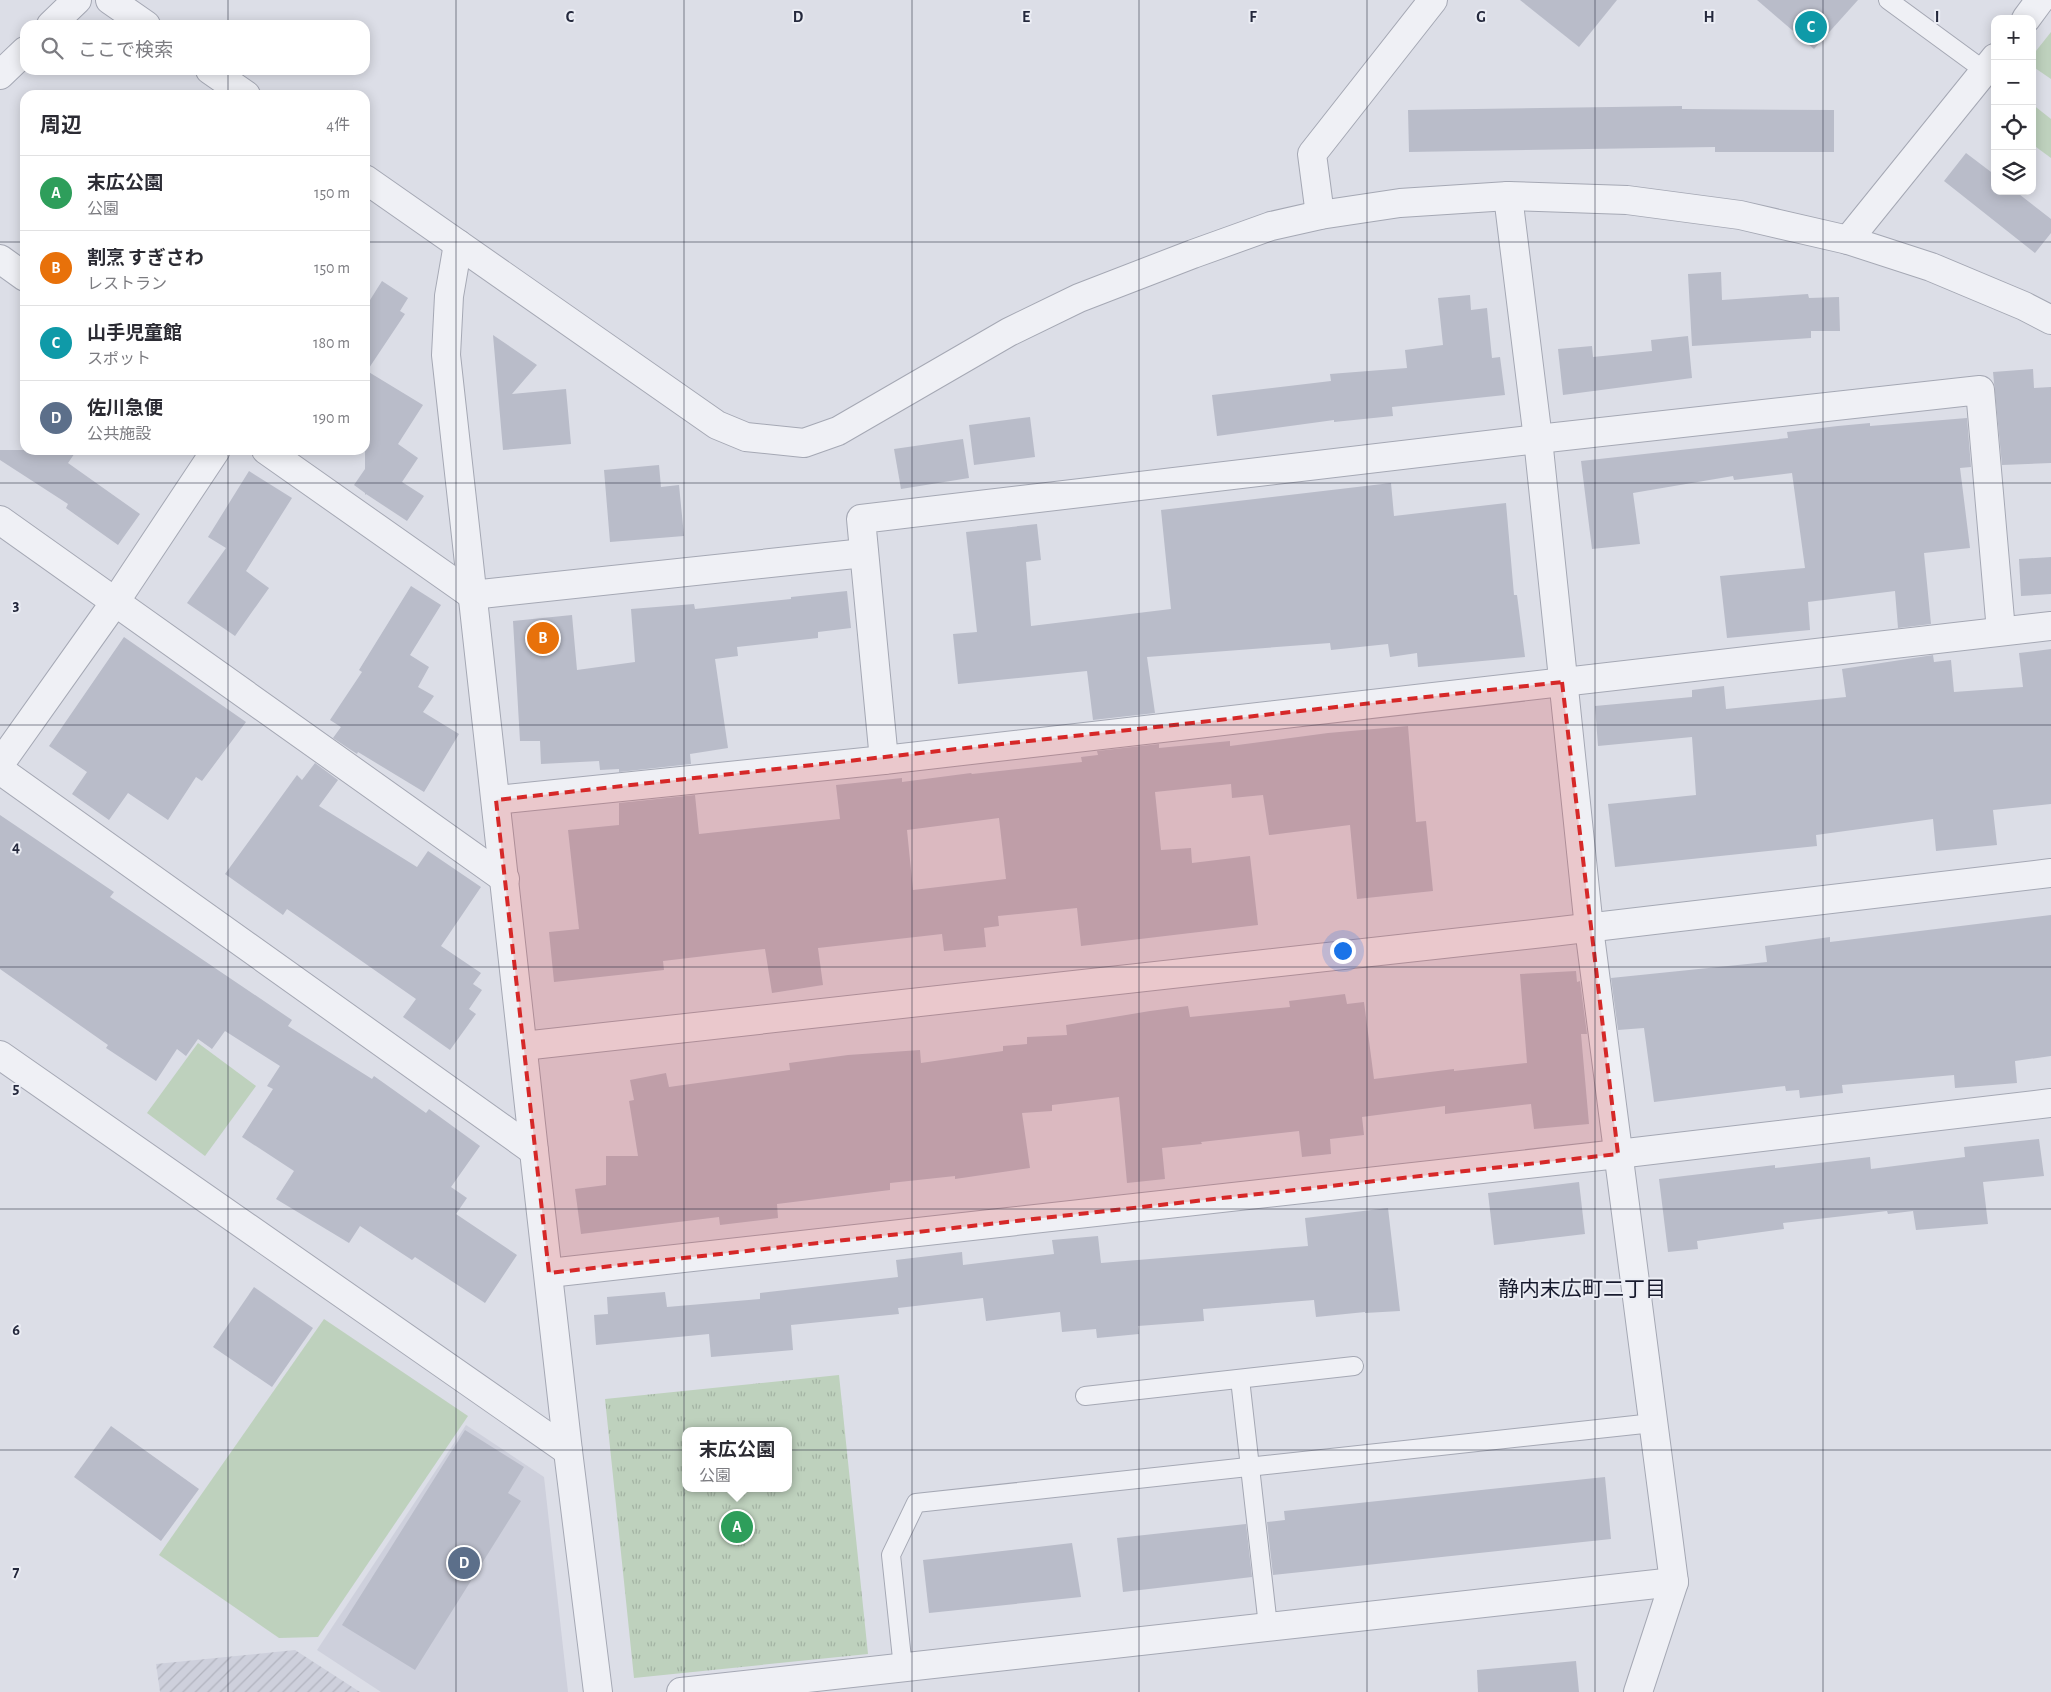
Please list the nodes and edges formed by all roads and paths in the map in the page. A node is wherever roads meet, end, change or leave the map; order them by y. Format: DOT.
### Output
graph roads {
  1 [pos="77,0"];
  2 [pos="110,0"];
  3 [pos="1434,0"];
  4 [pos="1888,0"];
  5 [pos="2040,0"];
  6 [pos="2029,15"];
  7 [pos="56,20"];
  8 [pos="139,20"];
  9 [pos="20,56"];
  10 [pos="1990,65"];
  11 [pos="0,75"];
  12 [pos="217,75"];
  13 [pos="239,90"];
  14 [pos="370,182"];
  15 [pos="1508,196"];
  16 [pos="1320,216"];
  17 [pos="1848,240"];
  18 [pos="458,244"];
  19 [pos="0,259"];
  20 [pos="20,273"];
  21 [pos="2051,320"];
  22 [pos="1538,439"];
  23 [pos="213,455"];
  24 [pos="273,455"];
  25 [pos="0,520"];
  26 [pos="864,553"];
  27 [pos="472,595"];
  28 [pos="115,602"];
  29 [pos="2051,626"];
  30 [pos="2001,631"];
  31 [pos="1562,682"];
  32 [pos="884,760"];
  33 [pos="0,764"];
  34 [pos="0,770"];
  35 [pos="496,800"];
  36 [pos="2051,873"];
  37 [pos="505,879"];
  38 [pos="1589,928"];
  39 [pos="524,1046"];
  40 [pos="0,1055"];
  41 [pos="2051,1102"];
  42 [pos="534,1151"];
  43 [pos="1618,1154"];
  44 [pos="549,1273"];
  45 [pos="1354,1366"];
  46 [pos="1240,1379"];
  47 [pos="1085,1396"];
  48 [pos="1653,1423"];
  49 [pos="568,1451"];
  50 [pos="1251,1467"];
  51 [pos="1674,1582"];
  52 [pos="1268,1626"];
  53 [pos="903,1668"];
  54 [pos="598,1692"];
  55 [pos="681,1692"];
  56 [pos="1638,1692"];
  1 -- 7 [label="street"];
  2 -- 8 [label="street"];
  3 -- 16 [label="street"];
  4 -- 10 [label="lane"];
  5 -- 6 [label="street"];
  9 -- 11 [label="street"];
  10 -- 17 [label="street"];
  12 -- 13 [label="street"];
  14 -- 18 [label="street"];
  15 -- 16 [label="street"];
  15 -- 17 [label="street"];
  15 -- 22 [label="street"];
  16 -- 18 [label="street"];
  17 -- 21 [label="street"];
  18 -- 27 [label="street"];
  19 -- 20 [label="street"];
  22 -- 26 [label="street"];
  22 -- 30 [label="street"];
  22 -- 31 [label="street"];
  23 -- 28 [label="street"];
  24 -- 27 [label="street"];
  25 -- 28 [label="street"];
  26 -- 27 [label="street"];
  26 -- 32 [label="street"];
  27 -- 35 [label="street"];
  28 -- 33 [label="street"];
  28 -- 37 [label="street"];
  29 -- 30 [label="street"];
  30 -- 31 [label="street"];
  31 -- 32 [label="street"];
  31 -- 38 [label="street"];
  32 -- 35 [label="street"];
  34 -- 42 [label="street"];
  35 -- 37 [label="street"];
  36 -- 38 [label="street"];
  37 -- 39 [label="street"];
  38 -- 39 [label="street"];
  38 -- 43 [label="street"];
  39 -- 42 [label="street"];
  40 -- 49 [label="street"];
  41 -- 43 [label="street"];
  42 -- 44 [label="street"];
  43 -- 44 [label="street"];
  43 -- 48 [label="street"];
  44 -- 49 [label="street"];
  45 -- 46 [label="lane"];
  46 -- 47 [label="lane"];
  46 -- 50 [label="lane"];
  48 -- 50 [label="lane"];
  48 -- 51 [label="street"];
  49 -- 54 [label="street"];
  50 -- 52 [label="lane"];
  50 -- 53 [label="lane"];
  51 -- 52 [label="street"];
  51 -- 56 [label="street"];
  52 -- 53 [label="street"];
  53 -- 55 [label="street"];
}
